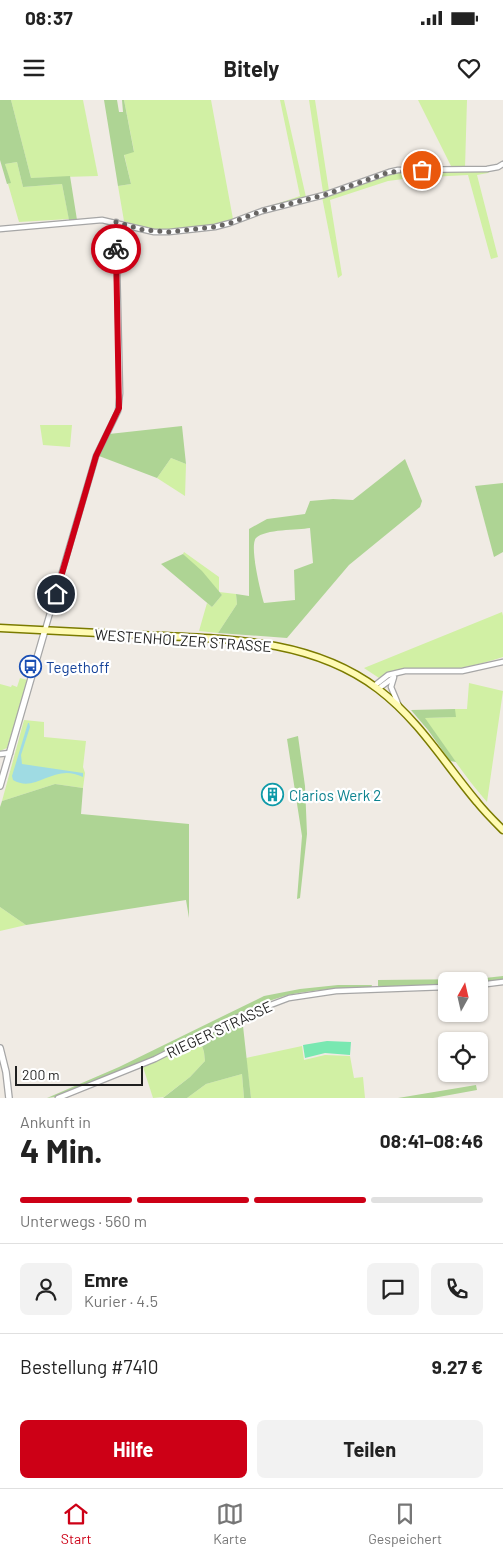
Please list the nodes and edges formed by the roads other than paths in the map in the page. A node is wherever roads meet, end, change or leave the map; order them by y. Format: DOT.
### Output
graph roads {
  1 [pos="503,164"];
  2 [pos="116,222"];
  3 [pos="0,229"];
  4 [pos="0,628"];
  5 [pos="45,630"];
  6 [pos="503,662"];
  7 [pos="395,675"];
  8 [pos="376,688"];
  9 [pos="401,709"];
  10 [pos="10,753"];
  11 [pos="0,754"];
  12 [pos="0,786"];
  13 [pos="503,830"];
  14 [pos="503,982"];
  15 [pos="488,984"];
  16 [pos="438,987"];
  17 [pos="0,1048"];
  18 [pos="9,1098"];
  19 [pos="58,1098"];
  1 -- 2 [label="street"];
  2 -- 3 [label="street"];
  2 -- 5 [label="street"];
  4 -- 5 [label="main road, WESTENHOLZER STRASSE"];
  5 -- 8 [label="main road, WESTENHOLZER STRASSE"];
  5 -- 10 [label="street"];
  6 -- 7 [label="street"];
  7 -- 8 [label="street"];
  7 -- 9 [label="street"];
  8 -- 9 [label="main road, WESTENHOLZER STRASSE"];
  9 -- 13 [label="main road, WESTENHOLZER STRASSE"];
  10 -- 11 [label="street"];
  10 -- 12 [label="street"];
  14 -- 15 [label="street"];
  16 -- 19 [label="street, RIEGER STRASSE"];
  17 -- 18 [label="street"];
}
